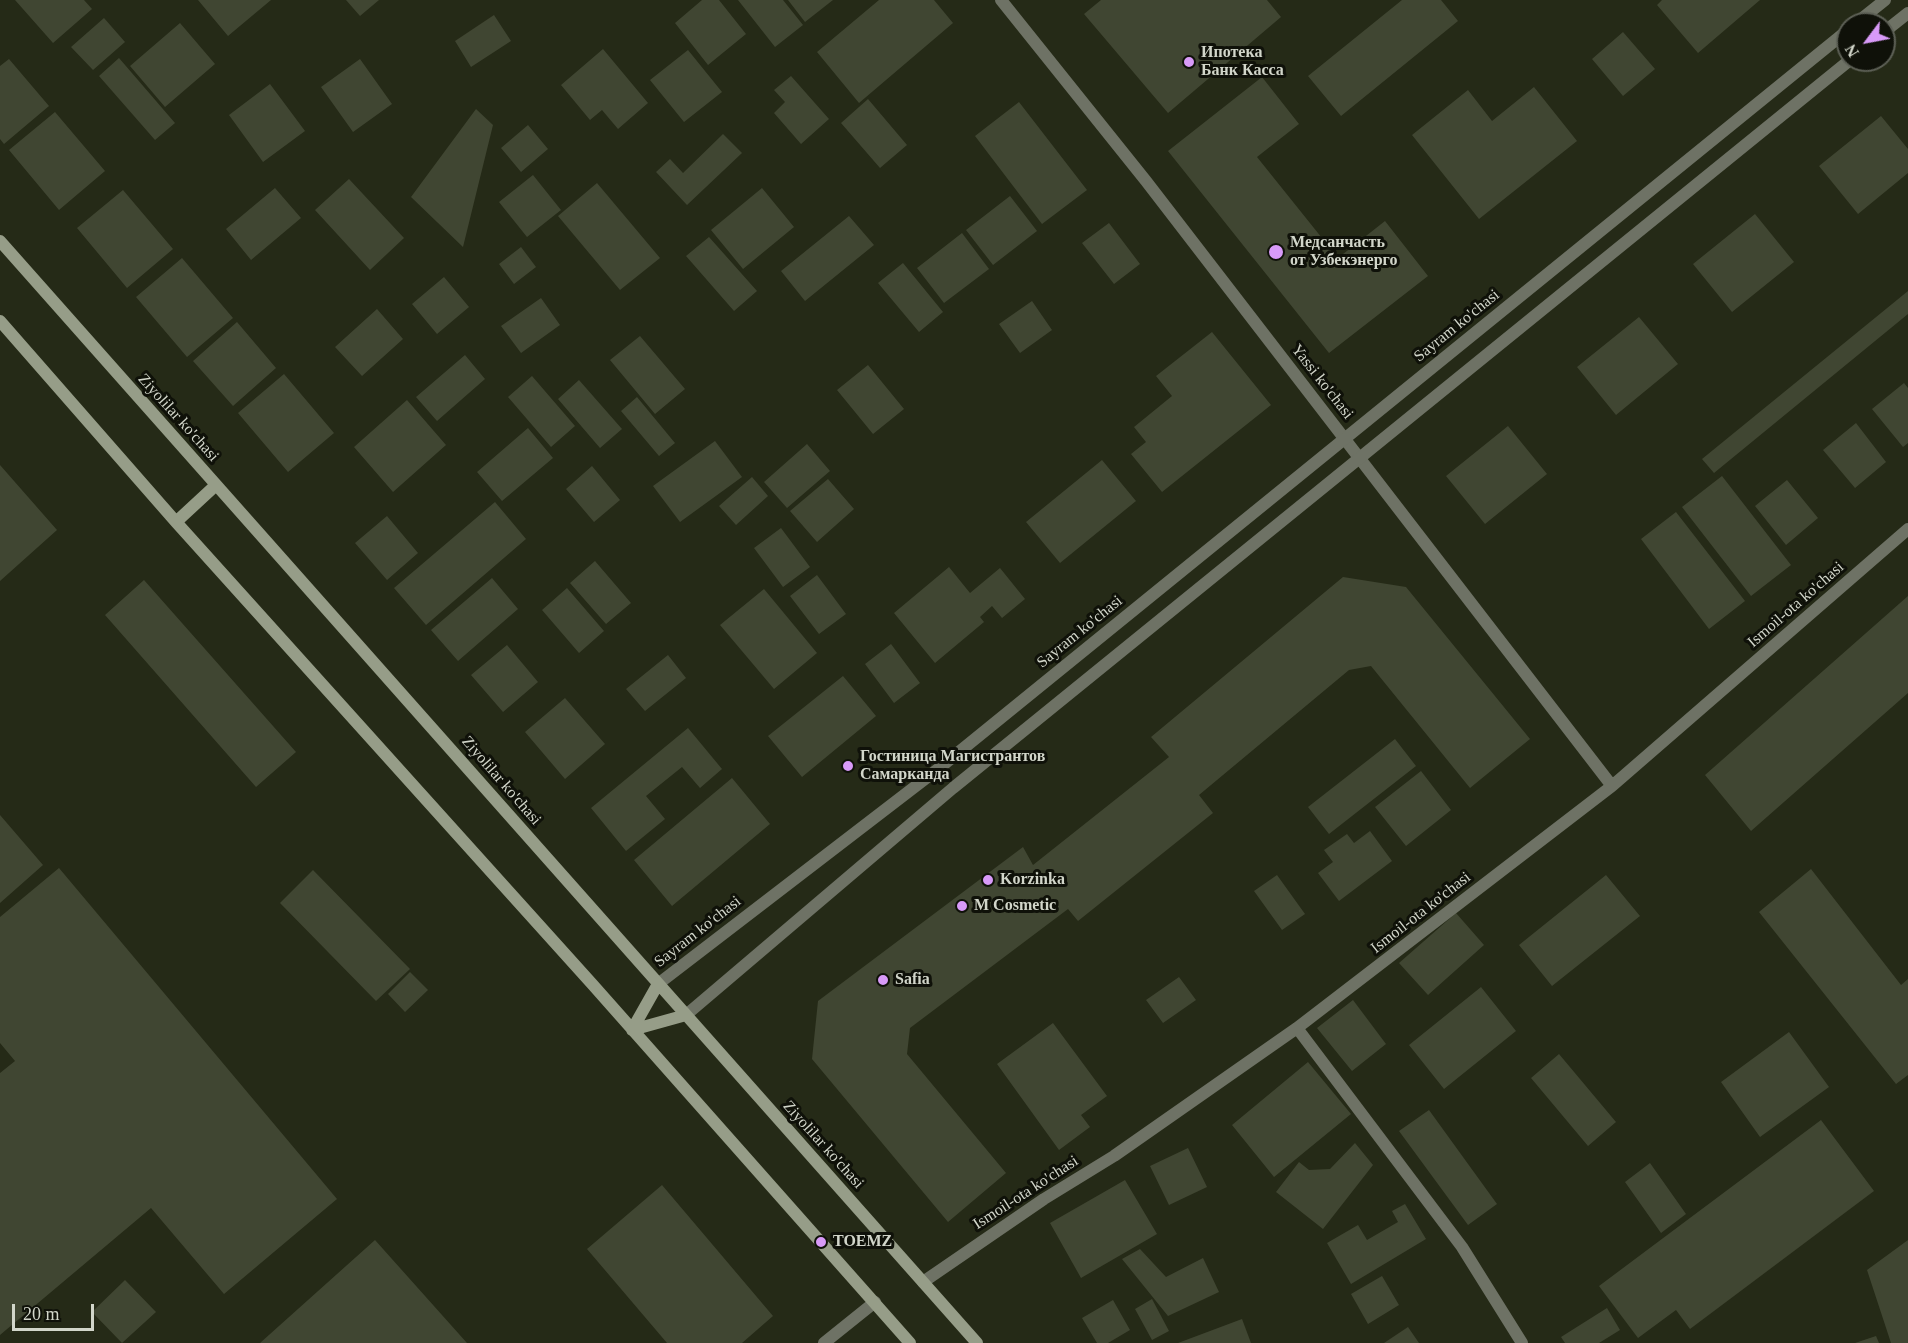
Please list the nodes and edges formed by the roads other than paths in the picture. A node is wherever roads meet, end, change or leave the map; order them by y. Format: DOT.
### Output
graph roads {
  1 [pos="1001,0"];
  2 [pos="1885,0"];
  3 [pos="1870,12"];
  4 [pos="1908,13"];
  5 [pos="1896,22"];
  6 [pos="1836,40"];
  7 [pos="1836,71"];
  8 [pos="0,241"];
  9 [pos="0,321"];
  10 [pos="1345,439"];
  11 [pos="1360,458"];
  12 [pos="216,485"];
  13 [pos="176,522"];
  14 [pos="1908,529"];
  15 [pos="1612,786"];
  16 [pos="658,984"];
  17 [pos="686,1015"];
  18 [pos="1297,1028"];
  19 [pos="632,1030"];
  20 [pos="923,1282"];
  21 [pos="875,1302"];
  22 [pos="824,1343"];
  23 [pos="910,1343"];
  24 [pos="977,1343"];
  25 [pos="1522,1343"];
  1 -- 10 [label="street, Yassi ko'chasi"];
  2 -- 3 [label="street"];
  4 -- 5 [label="street"];
  6 -- 10 [label="street, Sayram ko'chasi"];
  7 -- 11 [label="street"];
  8 -- 12 [label="main road, Ziyolilar ko'chasi"];
  9 -- 13 [label="main road"];
  10 -- 11 [label="street, Yassi ko'chasi"];
  10 -- 16 [label="street, Sayram ko'chasi"];
  11 -- 15 [label="street, Yassi ko'chasi"];
  11 -- 17 [label="street"];
  12 -- 13 [label="main road"];
  12 -- 16 [label="main road, Ziyolilar ko'chasi"];
  13 -- 19 [label="main road"];
  14 -- 15 [label="street, Ismoil-ota ko'chasi"];
  15 -- 18 [label="street, Ismoil-ota ko'chasi"];
  16 -- 17 [label="main road, Ziyolilar ko'chasi"];
  16 -- 19 [label="main road, Sayram ko'chasi"];
  17 -- 19 [label="main road"];
  17 -- 20 [label="main road, Ziyolilar ko'chasi"];
  18 -- 20 [label="street, Ismoil-ota ko'chasi"];
  18 -- 25 [label="street"];
  19 -- 21 [label="main road"];
  20 -- 24 [label="main road, Ziyolilar ko'chasi"];
  21 -- 22 [label="street"];
  21 -- 23 [label="main road"];
}
